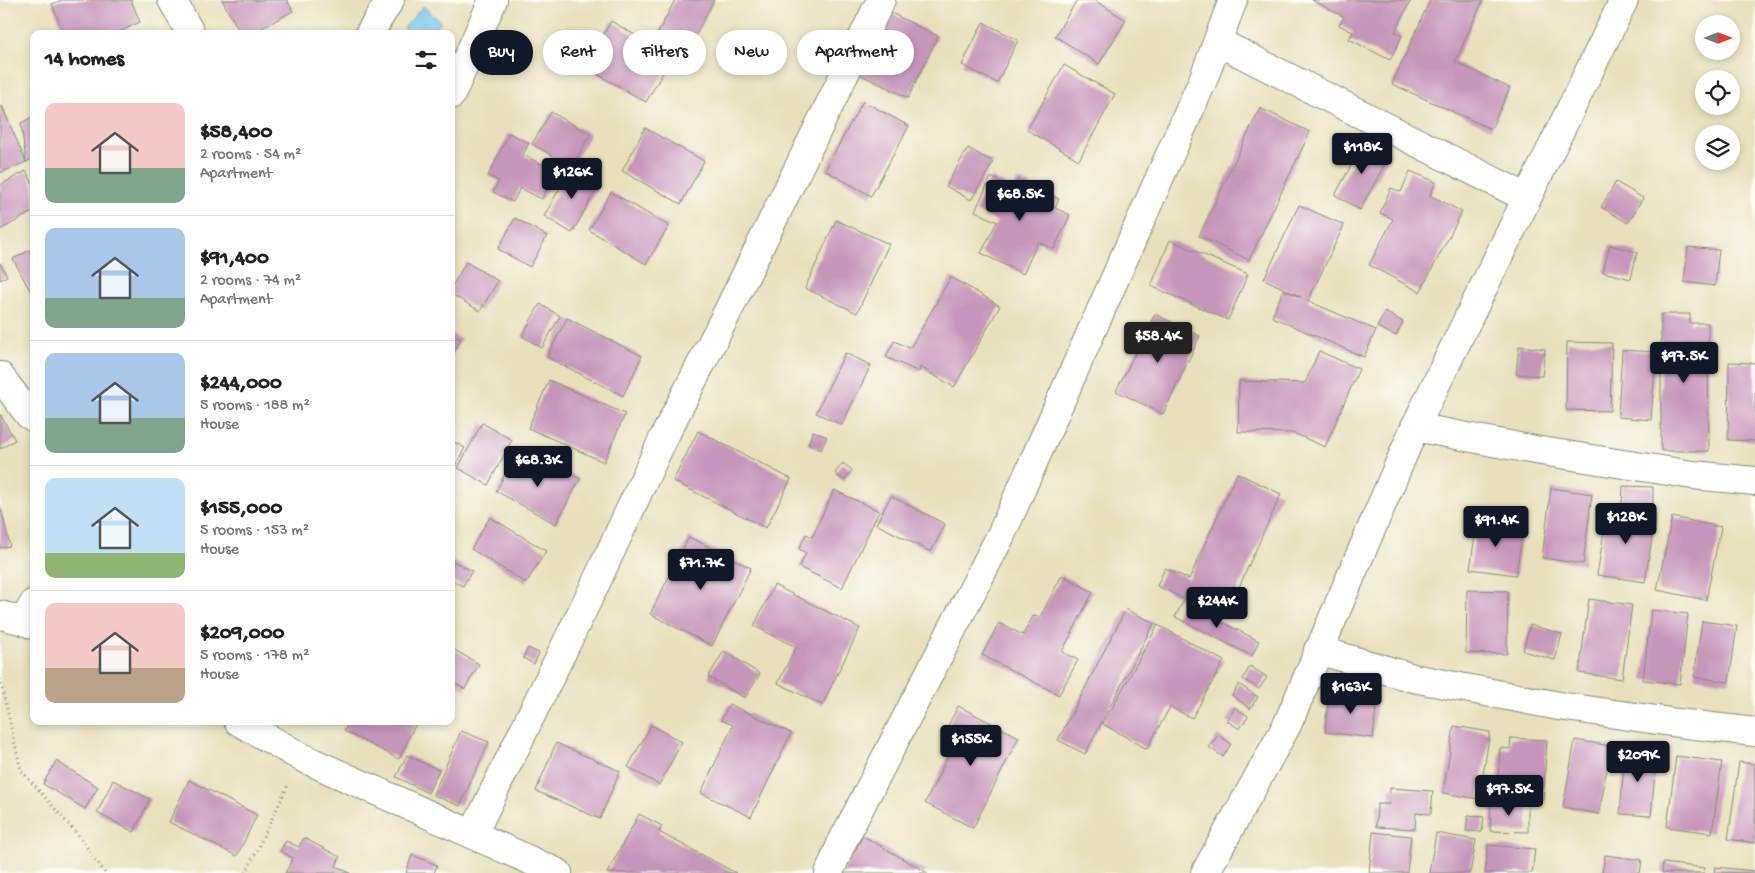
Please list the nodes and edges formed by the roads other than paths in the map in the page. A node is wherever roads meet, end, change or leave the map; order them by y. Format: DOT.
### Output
graph roads {
  1 [pos="172,0"];
  2 [pos="390,0"];
  3 [pos="493,0"];
  4 [pos="881,0"];
  5 [pos="1233,0"];
  6 [pos="1624,0"];
  7 [pos="189,30"];
  8 [pos="371,30"];
  9 [pos="1218,42"];
  10 [pos="455,86"];
  11 [pos="1527,198"];
  12 [pos="0,376"];
  13 [pos="30,416"];
  14 [pos="1415,427"];
  15 [pos="1755,481"];
  16 [pos="1318,650"];
  17 [pos="245,725"];
  18 [pos="1755,732"];
  19 [pos="473,834"];
  20 [pos="558,873"];
  21 [pos="828,873"];
  22 [pos="1205,873"];
  1 -- 7 [label="street"];
  2 -- 8 [label="street"];
  3 -- 10 [label="street"];
  4 -- 19 [label="street"];
  5 -- 9 [label="street"];
  6 -- 11 [label="street"];
  9 -- 11 [label="street"];
  9 -- 21 [label="street"];
  11 -- 14 [label="street"];
  12 -- 13 [label="street"];
  14 -- 15 [label="street"];
  14 -- 16 [label="street"];
  16 -- 18 [label="street"];
  16 -- 22 [label="street"];
  17 -- 19 [label="street"];
  19 -- 20 [label="street"];
}
